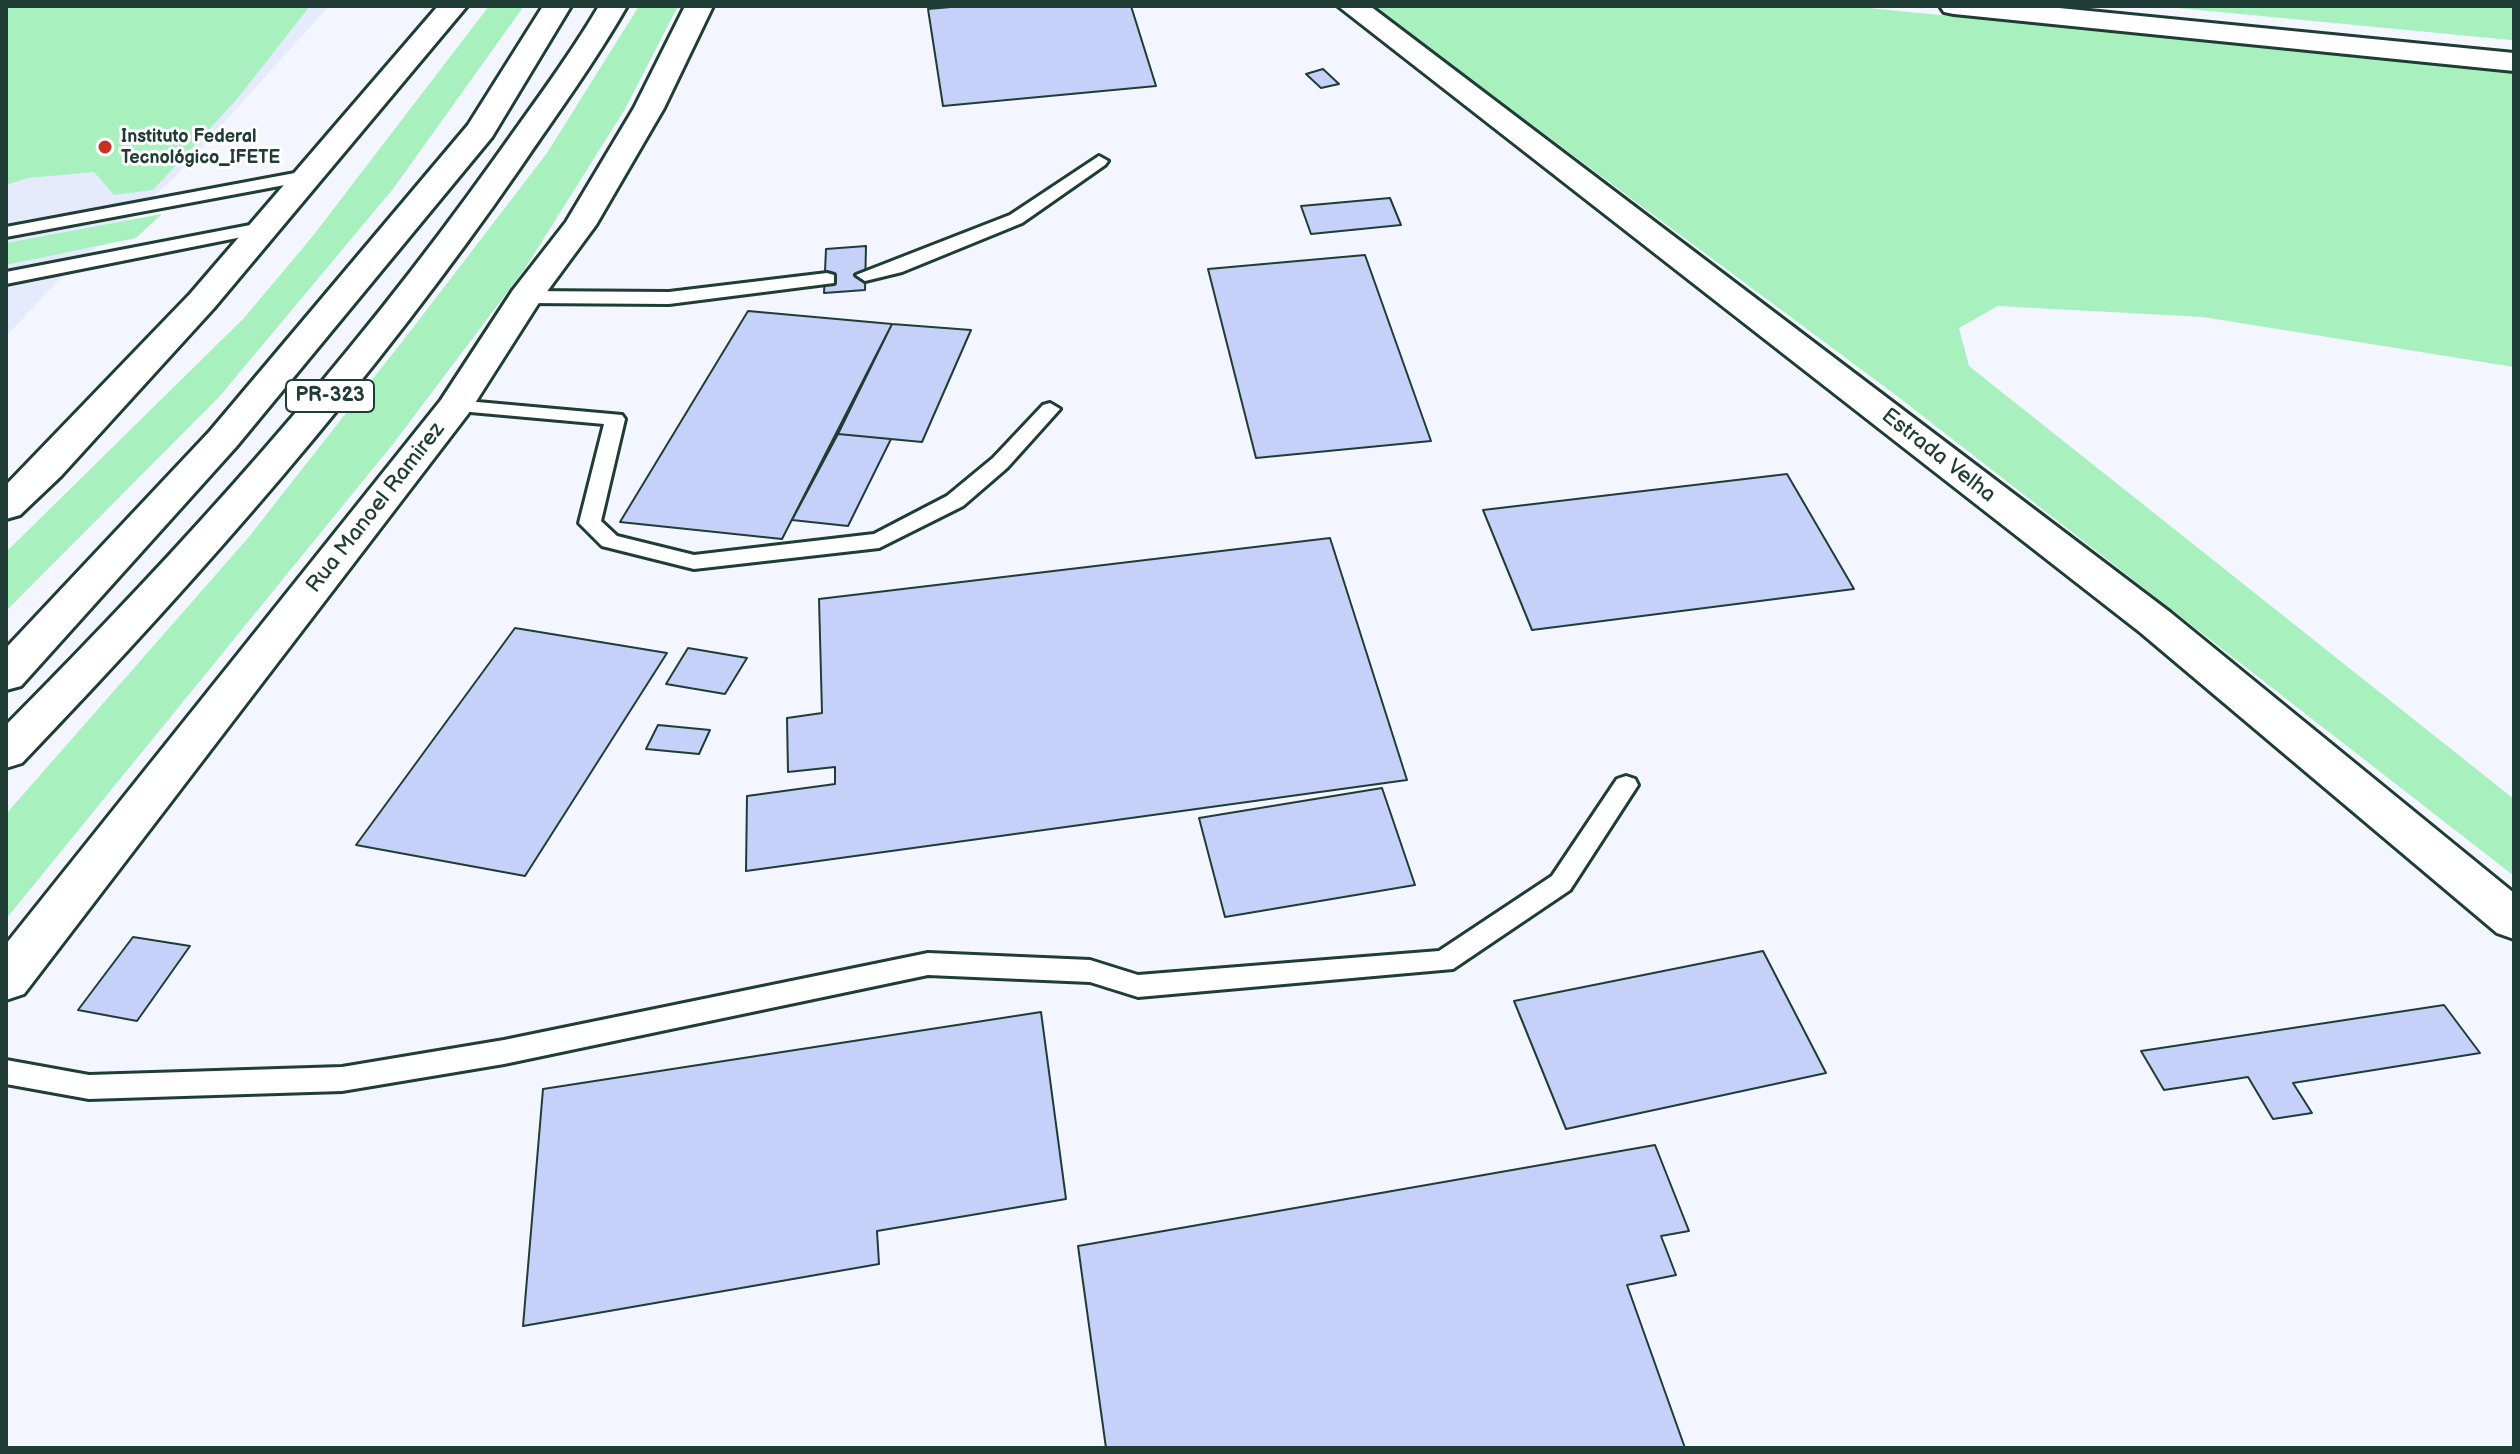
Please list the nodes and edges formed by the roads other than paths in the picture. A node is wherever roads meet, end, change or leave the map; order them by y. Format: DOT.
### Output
graph roads {
  1 [pos="453,6"];
  2 [pos="557,6"];
  3 [pos="613,6"];
  4 [pos="699,6"];
  5 [pos="1352,6"];
  6 [pos="1954,6"];
  7 [pos="2514,62"];
  8 [pos="1099,161"];
  9 [pos="311,175"];
  10 [pos="266,227"];
  11 [pos="6,232"];
  12 [pos="865,275"];
  13 [pos="6,278"];
  14 [pos="827,279"];
  15 [pos="525,297"];
  16 [pos="455,406"];
  17 [pos="1050,409"];
  18 [pos="6,506"];
  19 [pos="6,675"];
  20 [pos="6,752"];
  21 [pos="1626,785"];
  22 [pos="2514,920"];
  23 [pos="6,980"];
  24 [pos="6,1072"];
  1 -- 9 [label="main road"];
  2 -- 19 [label="main road, PR-323"];
  3 -- 20 [label="main road, PR-323"];
  4 -- 15 [label="main road, Rua Manoel Ramirez"];
  5 -- 22 [label="main road, Estrada Velha"];
  6 -- 7 [label="main road"];
  8 -- 12 [label="lane"];
  9 -- 10 [label="main road"];
  9 -- 11 [label="lane"];
  10 -- 13 [label="lane"];
  10 -- 18 [label="main road"];
  14 -- 15 [label="lane"];
  15 -- 16 [label="main road, Rua Manoel Ramirez"];
  16 -- 17 [label="lane"];
  16 -- 23 [label="main road, Rua Manoel Ramirez"];
  21 -- 24 [label="lane"];
}
